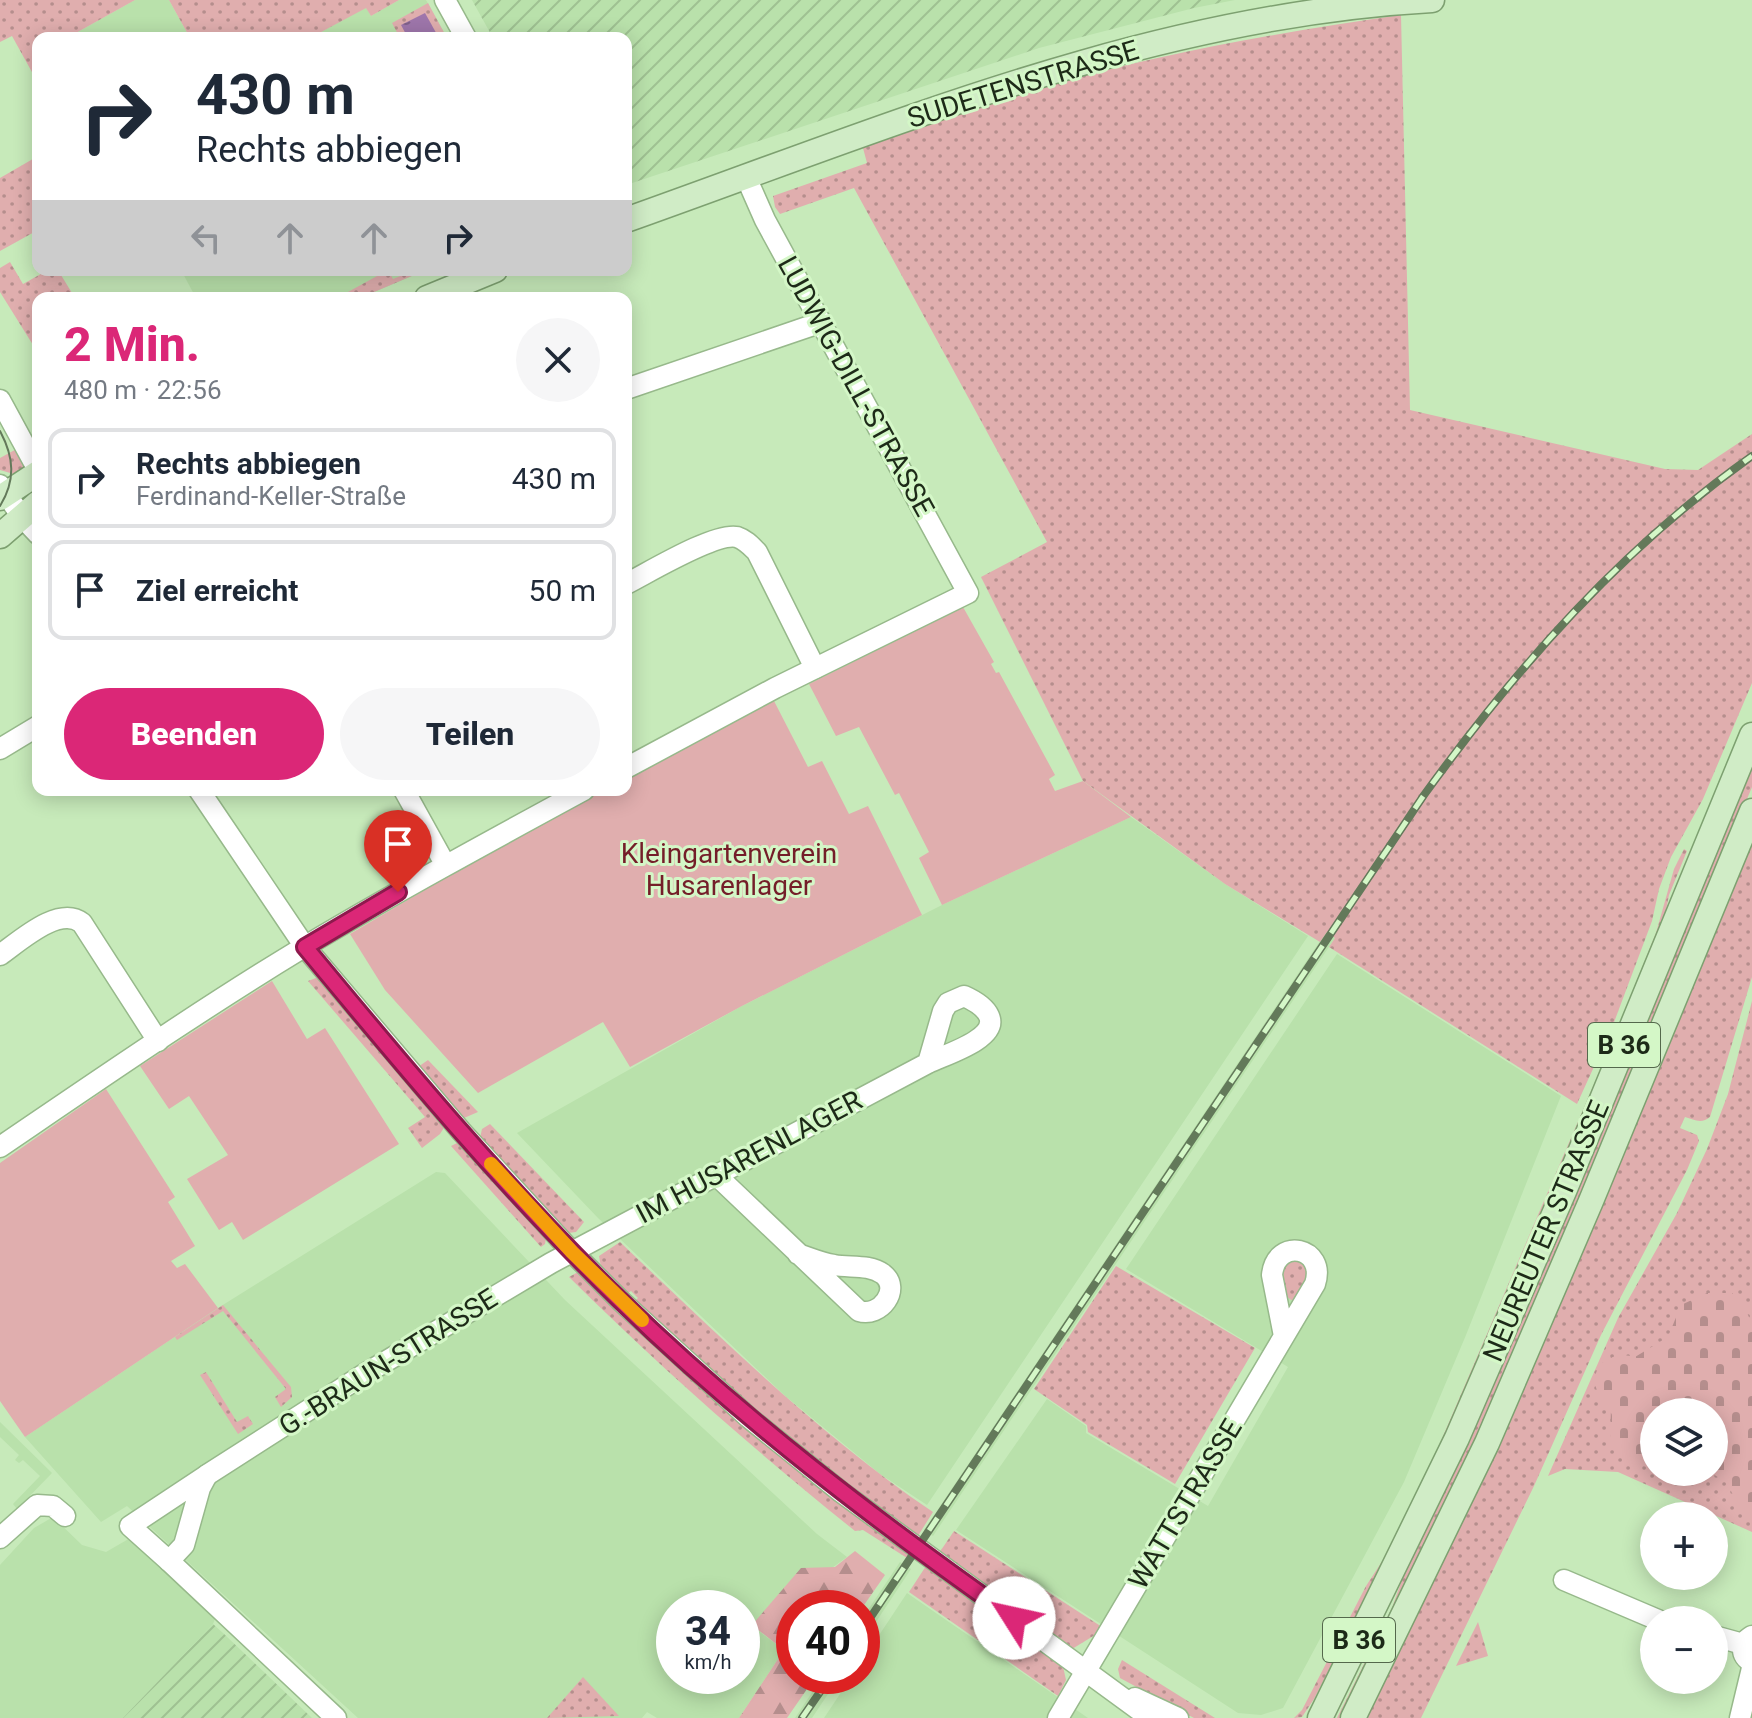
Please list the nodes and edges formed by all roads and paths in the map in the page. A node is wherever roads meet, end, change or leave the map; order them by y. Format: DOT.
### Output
graph roads {
  1 [pos="445,0"];
  2 [pos="1432,0"];
  3 [pos="463,32"];
  4 [pos="746,177"];
  5 [pos="632,218"];
  6 [pos="480,276"];
  7 [pos="442,292"];
  8 [pos="822,322"];
  9 [pos="632,387"];
  10 [pos="0,400"];
  11 [pos="32,461"];
  12 [pos="32,475"];
  13 [pos="2,492"];
  14 [pos="32,517"];
  15 [pos="32,519"];
  16 [pos="0,536"];
  17 [pos="632,581"];
  18 [pos="815,668"];
  19 [pos="32,730"];
  20 [pos="1752,735"];
  21 [pos="0,749"];
  22 [pos="632,765"];
  23 [pos="203,796"];
  24 [pos="407,796"];
  25 [pos="573,796"];
  26 [pos="1752,811"];
  27 [pos="445,864"];
  28 [pos="305,947"];
  29 [pos="0,955"];
  30 [pos="158,1041"];
  31 [pos="928,1063"];
  32 [pos="0,1147"];
  33 [pos="715,1174"];
  34 [pos="572,1252"];
  35 [pos="798,1254"];
  36 [pos="1284,1336"];
  37 [pos="207,1475"];
  38 [pos="65,1516"];
  39 [pos="0,1538"];
  40 [pos="169,1561"];
  41 [pos="1564,1580"];
  42 [pos="1640,1612"];
  43 [pos="1728,1643"];
  44 [pos="1750,1653"];
  45 [pos="1086,1670"];
  46 [pos="1116,1691"];
  47 [pos="1319,1715"];
  48 [pos="336,1718"];
  49 [pos="1058,1718"];
  50 [pos="1150,1718"];
  51 [pos="1178,1718"];
  52 [pos="1353,1718"];
  53 [pos="1740,1718"];
  1 -- 3 [label="street"];
  2 -- 4 [label="main road, SUDETENSTRASSE"];
  4 -- 5 [label="main road, SUDETENSTRASSE"];
  4 -- 8 [label="street, LUDWIG-DILL-STRASSE"];
  6 -- 7 [label="main road"];
  8 -- 9 [label="street"];
  8 -- 18 [label="street, LUDWIG-DILL-STRASSE"];
  10 -- 11 [label="street"];
  12 -- 13 [label="main road"];
  13 -- 14 [label="street"];
  15 -- 16 [label="main road"];
  17 -- 18 [label="street"];
  18 -- 22 [label="street"];
  19 -- 21 [label="street"];
  20 -- 47 [label="main road, NEUREUTER STRASSE / B 36"];
  23 -- 28 [label="street"];
  24 -- 27 [label="street"];
  25 -- 27 [label="street"];
  26 -- 52 [label="main road, NEUREUTER STRASSE / B 36"];
  27 -- 28 [label="street"];
  28 -- 30 [label="street"];
  28 -- 34 [label="street"];
  29 -- 30 [label="street"];
  30 -- 32 [label="street"];
  31 -- 33 [label="street, IM HUSARENLAGER"];
  33 -- 34 [label="street, IM HUSARENLAGER"];
  33 -- 35 [label="street"];
  34 -- 37 [label="street, G.-BRAUN-STRASSE"];
  34 -- 45 [label="street"];
  36 -- 45 [label="street, WATTSTRASSE"];
  37 -- 40 [label="street"];
  37 -- 40 [label="street, G.-BRAUN-STRASSE"];
  38 -- 39 [label="street"];
  40 -- 48 [label="street, G.-BRAUN-STRASSE"];
  41 -- 42 [label="street"];
  43 -- 44 [label="street"];
  44 -- 53 [label="street"];
  45 -- 46 [label="street"];
  45 -- 49 [label="street, WATTSTRASSE"];
  46 -- 50 [label="street"];
  46 -- 51 [label="street"];
}
